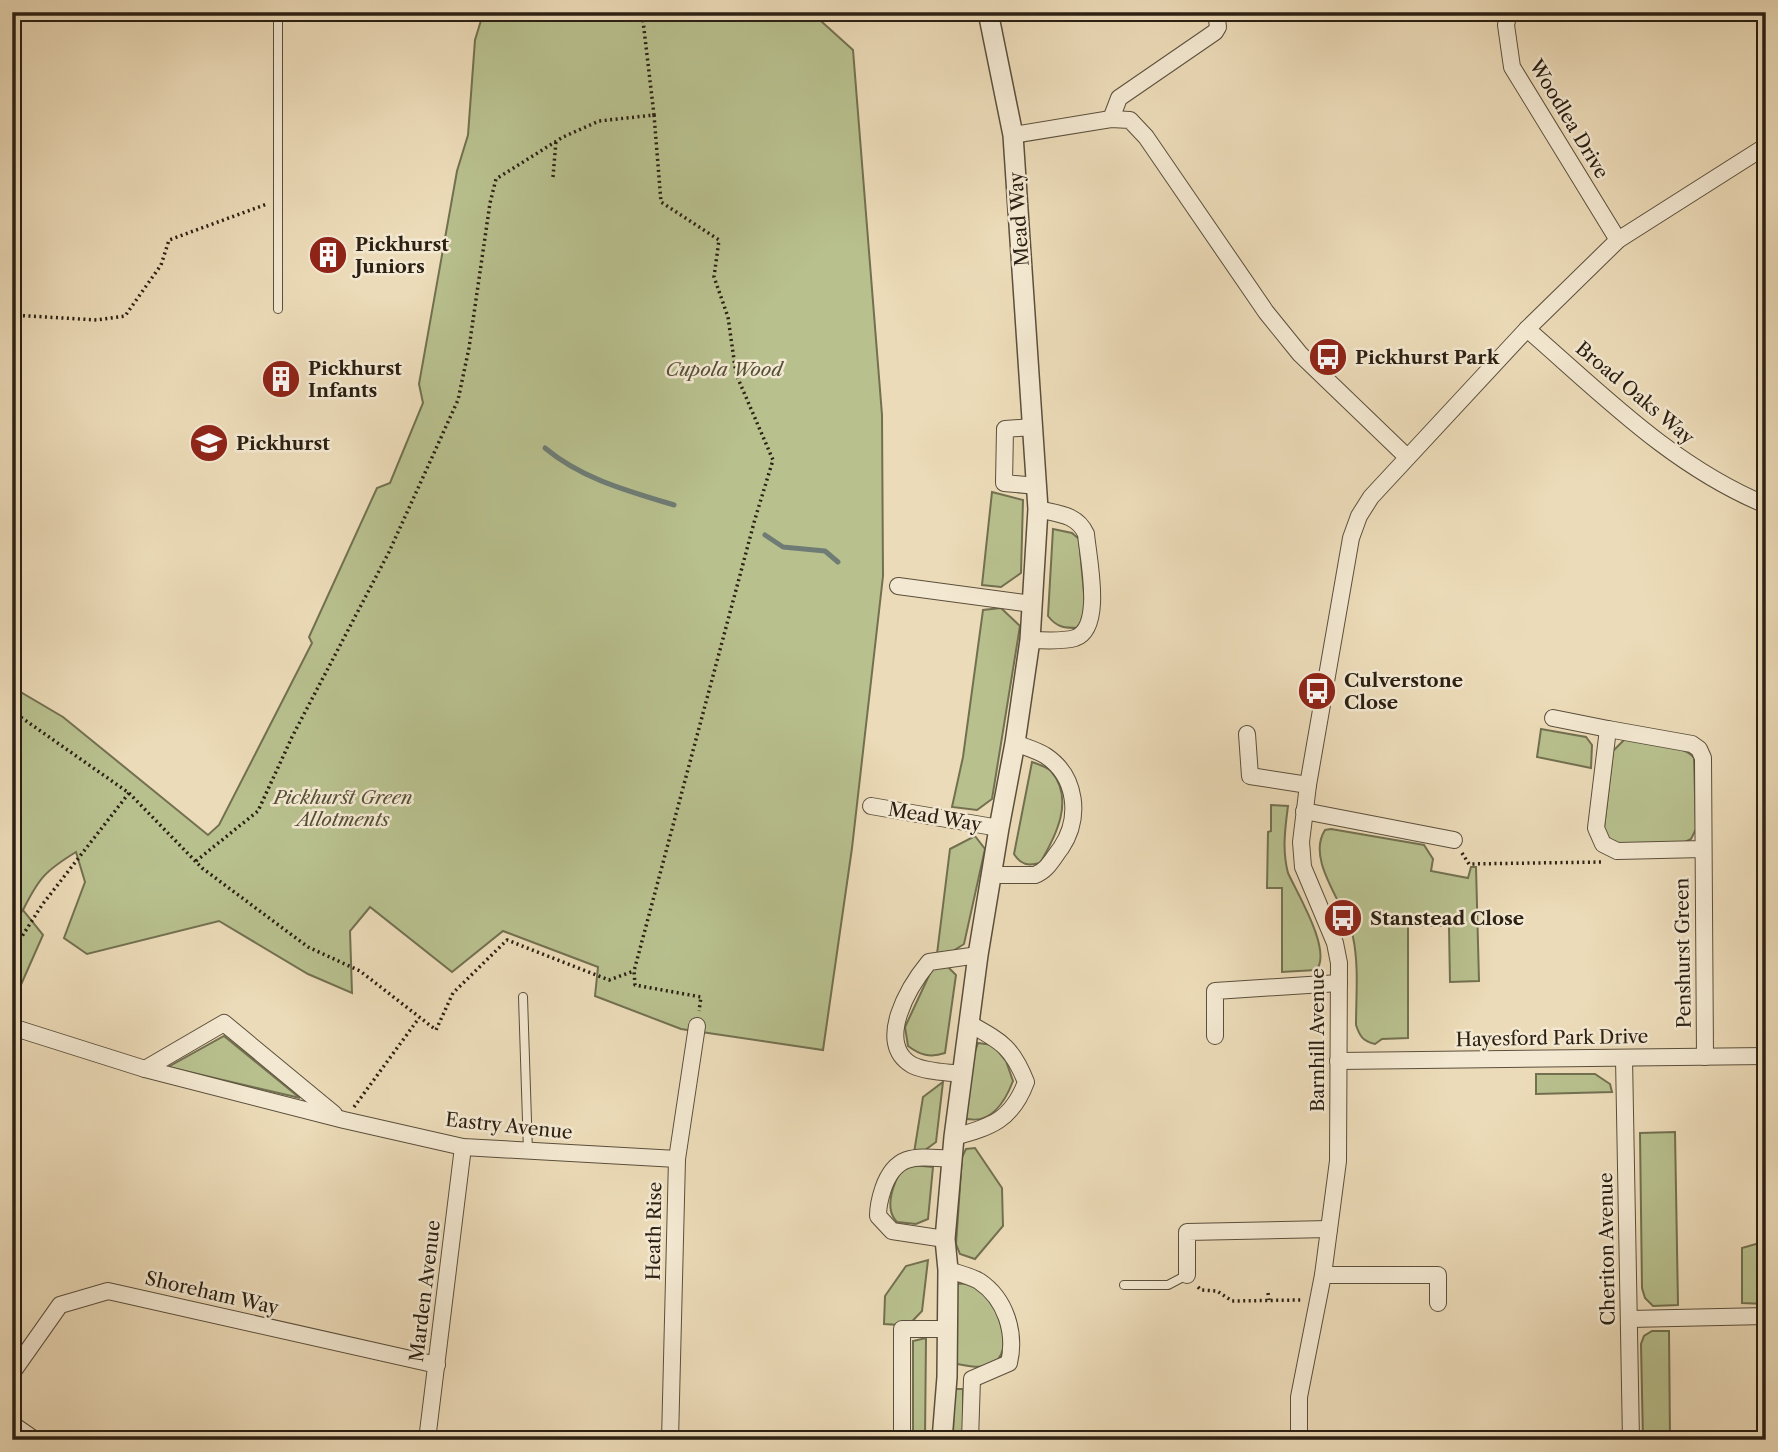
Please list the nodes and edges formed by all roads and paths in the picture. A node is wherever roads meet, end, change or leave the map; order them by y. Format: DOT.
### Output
graph roads {
  1 [pos="278,12"];
  2 [pos="642,12"];
  3 [pos="988,12"];
  4 [pos="1216,12"];
  5 [pos="1508,12"];
  6 [pos="654,115"];
  7 [pos="1111,120"];
  8 [pos="1013,135"];
  9 [pos="556,141"];
  10 [pos="1766,146"];
  11 [pos="553,177"];
  12 [pos="278,200"];
  13 [pos="1618,240"];
  14 [pos="278,309"];
  15 [pos="12,315"];
  16 [pos="1527,329"];
  17 [pos="1033,427"];
  18 [pos="1407,457"];
  19 [pos="1037,486"];
  20 [pos="1763,502"];
  21 [pos="1038,509"];
  22 [pos="898,586"];
  23 [pos="1032,604"];
  24 [pos="1030,640"];
  25 [pos="12,711"];
  26 [pos="1553,718"];
  27 [pos="1608,729"];
  28 [pos="1247,734"];
  29 [pos="1016,743"];
  30 [pos="1308,785"];
  31 [pos="129,793"];
  32 [pos="870,806"];
  33 [pos="1304,811"];
  34 [pos="999,828"];
  35 [pos="1454,840"];
  36 [pos="1703,849"];
  37 [pos="1617,851"];
  38 [pos="196,861"];
  39 [pos="992,875"];
  40 [pos="12,952"];
  41 [pos="978,954"];
  42 [pos="634,971"];
  43 [pos="1339,984"];
  44 [pos="523,997"];
  45 [pos="419,1018"];
  46 [pos="970,1024"];
  47 [pos="697,1026"];
  48 [pos="12,1027"];
  49 [pos="1215,1037"];
  50 [pos="1766,1056"];
  51 [pos="1706,1057"];
  52 [pos="1624,1058"];
  53 [pos="1338,1061"];
  54 [pos="145,1069"];
  55 [pos="961,1074"];
  56 [pos="341,1119"];
  57 [pos="954,1137"];
  58 [pos="463,1147"];
  59 [pos="528,1152"];
  60 [pos="677,1159"];
  61 [pos="953,1160"];
  62 [pos="1329,1229"];
  63 [pos="945,1239"];
  64 [pos="948,1269"];
  65 [pos="1186,1275"];
  66 [pos="1323,1275"];
  67 [pos="1125,1285"];
  68 [pos="1268,1293"];
  69 [pos="1269,1300"];
  70 [pos="1318,1300"];
  71 [pos="1438,1303"];
  72 [pos="1766,1316"];
  73 [pos="1629,1319"];
  74 [pos="947,1329"];
  75 [pos="437,1365"];
  76 [pos="12,1373"];
  77 [pos="947,1377"];
  78 [pos="971,1379"];
  79 [pos="12,1424"];
  80 [pos="35,1440"];
  81 [pos="427,1440"];
  82 [pos="670,1440"];
  83 [pos="902,1440"];
  84 [pos="942,1440"];
  85 [pos="970,1440"];
  86 [pos="1299,1440"];
  87 [pos="1631,1440"];
  1 -- 12 [label="lane"];
  2 -- 6 [label="path"];
  3 -- 8 [label="street, Mead Way"];
  4 -- 7 [label="street"];
  5 -- 13 [label="street, Woodlea Drive"];
  6 -- 9 [label="path"];
  6 -- 42 [label="path"];
  7 -- 8 [label="street"];
  7 -- 18 [label="street"];
  8 -- 17 [label="street, Mead Way"];
  9 -- 11 [label="path"];
  9 -- 38 [label="path"];
  10 -- 13 [label="street"];
  12 -- 14 [label="lane"];
  12 -- 15 [label="path"];
  13 -- 16 [label="street"];
  16 -- 18 [label="street"];
  16 -- 20 [label="street, Broad Oaks Way"];
  17 -- 19 [label="street, Mead Way"];
  17 -- 19 [label="street"];
  18 -- 30 [label="street, Barnhill Avenue"];
  19 -- 21 [label="street, Mead Way"];
  21 -- 23 [label="street, Mead Way"];
  21 -- 24 [label="street"];
  22 -- 23 [label="street"];
  23 -- 24 [label="street, Mead Way"];
  24 -- 29 [label="street, Mead Way"];
  25 -- 31 [label="path"];
  26 -- 27 [label="street, Penshurst Green"];
  27 -- 36 [label="street, Penshurst Green"];
  27 -- 37 [label="street"];
  28 -- 30 [label="street"];
  29 -- 34 [label="street, Mead Way"];
  29 -- 39 [label="street"];
  30 -- 33 [label="street, Barnhill Avenue"];
  31 -- 38 [label="path"];
  31 -- 40 [label="path"];
  32 -- 34 [label="street, Mead Way"];
  33 -- 35 [label="street"];
  33 -- 43 [label="street, Barnhill Avenue"];
  34 -- 39 [label="street, Mead Way"];
  35 -- 37 [label="path"];
  36 -- 37 [label="street, Penshurst Green"];
  36 -- 51 [label="street, Penshurst Green"];
  38 -- 45 [label="path"];
  39 -- 41 [label="street, Mead Way"];
  41 -- 46 [label="street, Mead Way"];
  41 -- 55 [label="street"];
  42 -- 45 [label="path"];
  42 -- 47 [label="path"];
  43 -- 49 [label="street"];
  43 -- 53 [label="street, Barnhill Avenue"];
  44 -- 59 [label="lane"];
  45 -- 56 [label="path"];
  46 -- 55 [label="street, Mead Way"];
  46 -- 57 [label="street"];
  47 -- 60 [label="street, Heath Rise"];
  48 -- 54 [label="street, Eastry Avenue"];
  50 -- 51 [label="street, Hayesford Park Drive"];
  51 -- 52 [label="street, Hayesford Park Drive"];
  52 -- 53 [label="street, Hayesford Park Drive"];
  52 -- 73 [label="street, Cheriton Avenue"];
  53 -- 62 [label="street, Barnhill Avenue"];
  54 -- 56 [label="street, Eastry Avenue"];
  54 -- 56 [label="street, Eastry Avenue"];
  55 -- 57 [label="street, Mead Way"];
  56 -- 58 [label="street, Eastry Avenue"];
  57 -- 61 [label="street, Mead Way"];
  58 -- 59 [label="street, Eastry Avenue"];
  58 -- 75 [label="street, Marden Avenue"];
  59 -- 60 [label="street, Eastry Avenue"];
  60 -- 82 [label="street, Heath Rise"];
  61 -- 63 [label="street, Mead Way"];
  61 -- 63 [label="street"];
  62 -- 65 [label="street"];
  62 -- 66 [label="street, Barnhill Avenue"];
  63 -- 64 [label="street, Mead Way"];
  64 -- 74 [label="street, Mead Way"];
  64 -- 78 [label="street"];
  65 -- 67 [label="lane"];
  65 -- 69 [label="path"];
  66 -- 70 [label="street, Barnhill Avenue"];
  66 -- 71 [label="street"];
  68 -- 69 [label="path"];
  69 -- 70 [label="path"];
  70 -- 86 [label="street, Barnhill Avenue"];
  72 -- 73 [label="street"];
  73 -- 87 [label="street, Cheriton Avenue"];
  74 -- 77 [label="street, Mead Way"];
  74 -- 83 [label="street"];
  75 -- 76 [label="street, Shoreham Way"];
  75 -- 81 [label="street, Marden Avenue"];
  77 -- 78 [label="street"];
  77 -- 84 [label="street, Mead Way"];
  78 -- 85 [label="street"];
  79 -- 80 [label="street"];
}
